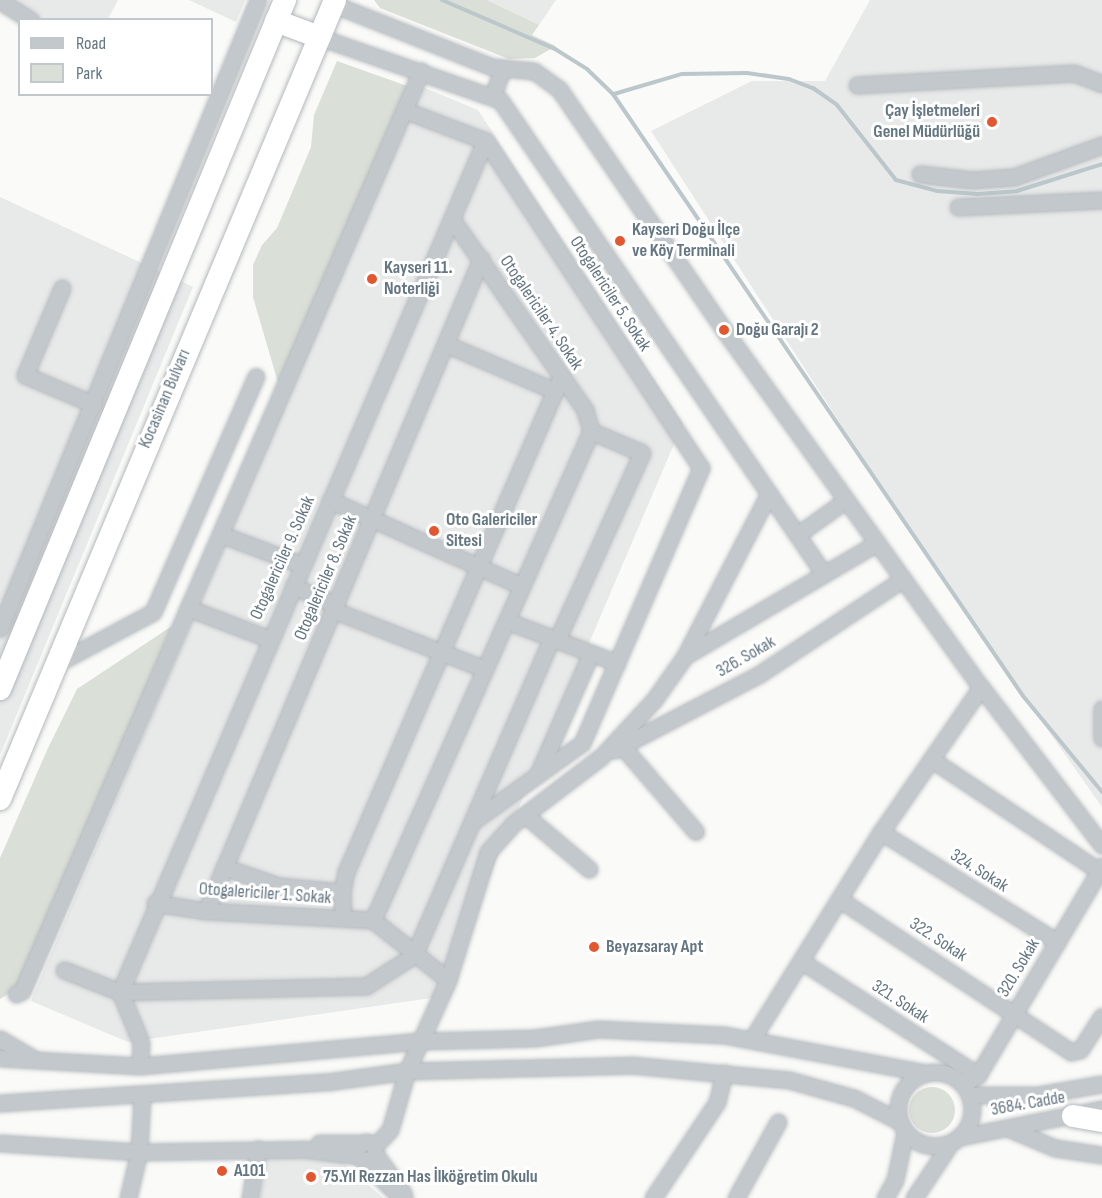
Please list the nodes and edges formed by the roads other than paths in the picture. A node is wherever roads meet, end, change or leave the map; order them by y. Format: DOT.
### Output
graph roads {
  1 [pos="258,0"];
  2 [pos="285,0"];
  3 [pos="0,1"];
  4 [pos="330,1"];
  5 [pos="27,18"];
  6 [pos="276,21"];
  7 [pos="319,37"];
  8 [pos="503,68"];
  9 [pos="421,71"];
  10 [pos="857,84"];
  11 [pos="1102,84"];
  12 [pos="492,97"];
  13 [pos="404,110"];
  14 [pos="485,141"];
  15 [pos="1102,146"];
  16 [pos="920,174"];
  17 [pos="1102,200"];
  18 [pos="958,207"];
  19 [pos="452,219"];
  20 [pos="482,259"];
  21 [pos="62,288"];
  22 [pos="446,344"];
  23 [pos="256,376"];
  24 [pos="558,385"];
  25 [pos="93,404"];
  26 [pos="591,431"];
  27 [pos="769,493"];
  28 [pos="330,500"];
  29 [pos="846,500"];
  30 [pos="373,516"];
  31 [pos="220,534"];
  32 [pos="797,534"];
  33 [pos="877,543"];
  34 [pos="302,565"];
  35 [pos="479,567"];
  36 [pos="824,574"];
  37 [pos="903,579"];
  38 [pos="293,586"];
  39 [pos="521,586"];
  40 [pos="334,607"];
  41 [pos="188,608"];
  42 [pos="507,621"];
  43 [pos="0,628"];
  44 [pos="270,639"];
  45 [pos="554,639"];
  46 [pos="442,652"];
  47 [pos="591,653"];
  48 [pos="685,656"];
  49 [pos="617,663"];
  50 [pos="56,664"];
  51 [pos="484,669"];
  52 [pos="981,687"];
  53 [pos="0,689"];
  54 [pos="1102,709"];
  55 [pos="1102,738"];
  56 [pos="622,746"];
  57 [pos="601,757"];
  58 [pos="932,759"];
  59 [pos="538,774"];
  60 [pos="0,799"];
  61 [pos="525,815"];
  62 [pos="472,822"];
  63 [pos="696,832"];
  64 [pos="881,832"];
  65 [pos="1102,845"];
  66 [pos="224,867"];
  67 [pos="589,869"];
  68 [pos="1101,869"];
  69 [pos="342,892"];
  70 [pos="839,899"];
  71 [pos="155,903"];
  72 [pos="206,911"];
  73 [pos="343,918"];
  74 [pos="373,920"];
  75 [pos="1057,942"];
  76 [pos="414,955"];
  77 [pos="801,961"];
  78 [pos="64,970"];
  79 [pos="448,980"];
  80 [pos="120,992"];
  81 [pos="16,994"];
  82 [pos="1015,1013"];
  83 [pos="1102,1016"];
  84 [pos="0,1039"];
  85 [pos="752,1039"];
  86 [pos="421,1041"];
  87 [pos="4,1060"];
  88 [pos="39,1062"];
  89 [pos="140,1066"];
  90 [pos="407,1071"];
  91 [pos="724,1073"];
  92 [pos="925,1073"];
  93 [pos="978,1075"];
  94 [pos="1102,1084"];
  95 [pos="966,1089"];
  96 [pos="142,1095"];
  97 [pos="0,1103"];
  98 [pos="1102,1109"];
  99 [pos="1073,1116"];
  100 [pos="1102,1121"];
  101 [pos="778,1122"];
  102 [pos="903,1127"];
  103 [pos="1006,1127"];
  104 [pos="955,1140"];
  105 [pos="0,1143"];
  106 [pos="258,1149"];
  107 [pos="140,1152"];
  108 [pos="366,1152"];
  109 [pos="1102,1155"];
  110 [pos="405,1197"];
  111 [pos="128,1198"];
  112 [pos="250,1198"];
  113 [pos="653,1198"];
  114 [pos="736,1198"];
  115 [pos="885,1198"];
  116 [pos="914,1198"];
  1 -- 25 [label="street"];
  2 -- 6 [label="highway"];
  3 -- 5 [label="street"];
  4 -- 7 [label="highway, Kocasinan Bulvarı"];
  4 -- 8 [label="street"];
  6 -- 7 [label="highway"];
  6 -- 53 [label="highway"];
  7 -- 9 [label="street"];
  7 -- 50 [label="highway, Kocasinan Bulvarı"];
  8 -- 12 [label="street"];
  8 -- 29 [label="street"];
  9 -- 12 [label="street"];
  9 -- 13 [label="street"];
  10 -- 11 [label="street"];
  12 -- 27 [label="street"];
  13 -- 14 [label="street"];
  13 -- 31 [label="street"];
  14 -- 19 [label="street, Otogalericiler 9. Sokak"];
  14 -- 49 [label="street, Otogalericiler 5. Sokak"];
  15 -- 16 [label="street"];
  17 -- 18 [label="street"];
  19 -- 20 [label="street, Otogalericiler 4. Sokak"];
  19 -- 28 [label="street, Otogalericiler 9. Sokak"];
  20 -- 22 [label="street, Otogalericiler 8. Sokak"];
  20 -- 24 [label="street, Otogalericiler 4. Sokak"];
  21 -- 25 [label="street"];
  22 -- 24 [label="street"];
  22 -- 30 [label="street, Otogalericiler 8. Sokak"];
  23 -- 50 [label="street"];
  24 -- 26 [label="street, Otogalericiler 4. Sokak"];
  24 -- 35 [label="street"];
  25 -- 43 [label="street"];
  26 -- 39 [label="street"];
  26 -- 45 [label="street"];
  27 -- 32 [label="street"];
  27 -- 48 [label="street"];
  28 -- 30 [label="street"];
  28 -- 34 [label="street, Otogalericiler 9. Sokak"];
  29 -- 32 [label="street"];
  29 -- 33 [label="street"];
  30 -- 35 [label="street"];
  30 -- 40 [label="street, Otogalericiler 8. Sokak"];
  31 -- 34 [label="street"];
  31 -- 41 [label="street"];
  32 -- 36 [label="street"];
  33 -- 36 [label="street"];
  33 -- 37 [label="street"];
  34 -- 38 [label="street, Otogalericiler 9. Sokak"];
  35 -- 39 [label="street"];
  35 -- 46 [label="street"];
  36 -- 48 [label="street"];
  37 -- 52 [label="street"];
  37 -- 56 [label="street, 326. Sokak"];
  38 -- 40 [label="street"];
  38 -- 44 [label="street, Otogalericiler 9. Sokak"];
  39 -- 42 [label="street"];
  40 -- 46 [label="street"];
  40 -- 66 [label="street, Otogalericiler 8. Sokak"];
  41 -- 44 [label="street"];
  41 -- 81 [label="street"];
  42 -- 45 [label="street"];
  42 -- 51 [label="street"];
  44 -- 71 [label="street, Otogalericiler 9. Sokak"];
  45 -- 47 [label="street"];
  45 -- 62 [label="street"];
  46 -- 51 [label="street"];
  46 -- 69 [label="street"];
  47 -- 49 [label="street"];
  47 -- 59 [label="street"];
  48 -- 57 [label="street"];
  49 -- 59 [label="street"];
  50 -- 60 [label="highway, Kocasinan Bulvarı"];
  51 -- 74 [label="street"];
  52 -- 58 [label="street"];
  52 -- 65 [label="street"];
  54 -- 55 [label="street"];
  56 -- 57 [label="street, 326. Sokak"];
  56 -- 63 [label="street"];
  57 -- 61 [label="street"];
  58 -- 64 [label="street"];
  58 -- 68 [label="street"];
  59 -- 62 [label="street"];
  61 -- 67 [label="street"];
  61 -- 79 [label="street"];
  62 -- 76 [label="street"];
  64 -- 70 [label="street"];
  64 -- 75 [label="street, 324. Sokak"];
  66 -- 69 [label="street"];
  66 -- 72 [label="street, Otogalericiler 8. Sokak"];
  68 -- 75 [label="street, 320. Sokak"];
  69 -- 73 [label="street"];
  70 -- 77 [label="street"];
  70 -- 82 [label="street, 322. Sokak"];
  71 -- 72 [label="street, Otogalericiler 1. Sokak"];
  71 -- 80 [label="street, Otogalericiler 9. Sokak"];
  72 -- 73 [label="street, Otogalericiler 1. Sokak"];
  73 -- 74 [label="street, Otogalericiler 1. Sokak"];
  74 -- 76 [label="street"];
  75 -- 82 [label="street, 320. Sokak"];
  76 -- 79 [label="street"];
  76 -- 80 [label="street"];
  77 -- 85 [label="street"];
  77 -- 93 [label="street, 321. Sokak"];
  78 -- 80 [label="street"];
  79 -- 86 [label="street"];
  80 -- 89 [label="street"];
  82 -- 83 [label="street, 322. Sokak"];
  82 -- 93 [label="street, 320. Sokak"];
  84 -- 88 [label="street"];
  85 -- 86 [label="street"];
  85 -- 92 [label="street"];
  86 -- 89 [label="street"];
  86 -- 90 [label="street"];
  87 -- 88 [label="street"];
  88 -- 89 [label="street"];
  90 -- 91 [label="street"];
  90 -- 96 [label="street"];
  90 -- 108 [label="street"];
  91 -- 102 [label="street"];
  91 -- 113 [label="street"];
  92 -- 95 [label="street"];
  92 -- 102 [label="street"];
  93 -- 95 [label="street, 320. Sokak"];
  94 -- 95 [label="street, 3684. Cadde"];
  95 -- 104 [label="street"];
  96 -- 97 [label="street"];
  96 -- 107 [label="street"];
  98 -- 99 [label="street, 3684. Cadde"];
  99 -- 100 [label="highway"];
  99 -- 103 [label="street, 3684. Cadde"];
  101 -- 114 [label="street"];
  102 -- 104 [label="street"];
  102 -- 115 [label="street"];
  103 -- 104 [label="street, 3684. Cadde"];
  103 -- 109 [label="street"];
  104 -- 116 [label="street"];
  105 -- 107 [label="street"];
  106 -- 107 [label="street"];
  106 -- 108 [label="street"];
  106 -- 112 [label="street"];
  107 -- 111 [label="street"];
  108 -- 110 [label="street"];
}
